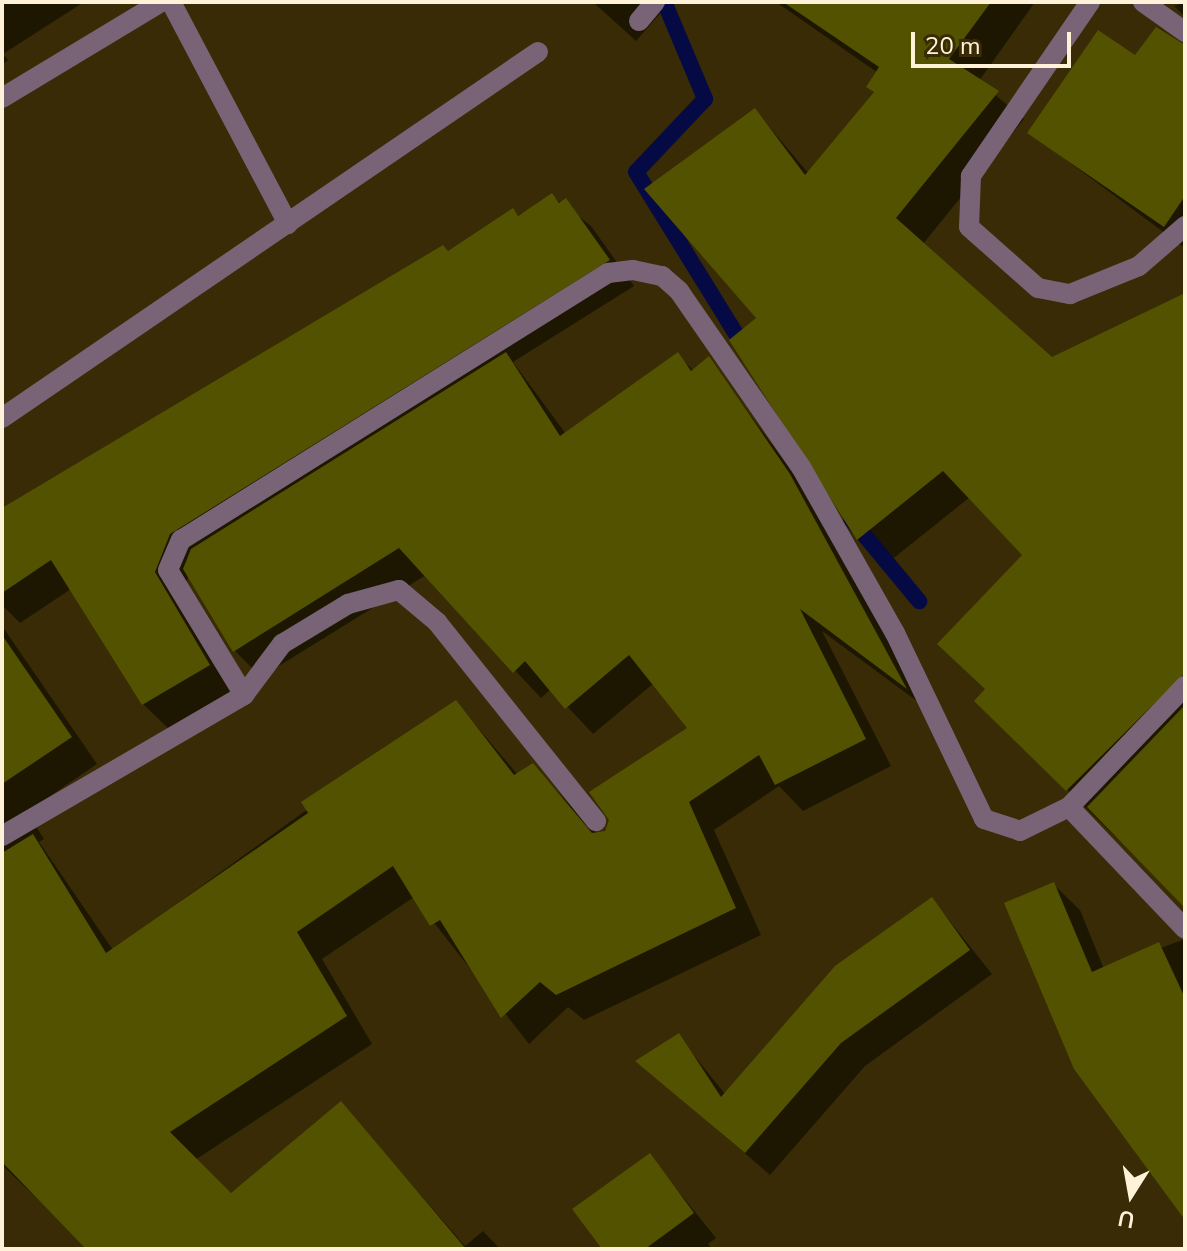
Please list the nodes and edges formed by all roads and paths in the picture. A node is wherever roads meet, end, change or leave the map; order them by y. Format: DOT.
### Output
graph roads {
  1 [pos="161,2"];
  2 [pos="171,2"];
  3 [pos="655,2"];
  4 [pos="1090,2"];
  5 [pos="1143,2"];
  6 [pos="639,21"];
  7 [pos="1185,32"];
  8 [pos="538,52"];
  9 [pos="2,98"];
  10 [pos="288,224"];
  11 [pos="1185,226"];
  12 [pos="2,418"];
  13 [pos="1185,686"];
  14 [pos="244,695"];
  15 [pos="1069,807"];
  16 [pos="596,821"];
  17 [pos="2,836"];
  18 [pos="1185,929"];
  1 -- 9 [label="street"];
  2 -- 10 [label="street"];
  3 -- 6 [label="street"];
  4 -- 11 [label="street"];
  5 -- 7 [label="street"];
  8 -- 10 [label="street"];
  10 -- 12 [label="street"];
  13 -- 15 [label="street"];
  14 -- 15 [label="street"];
  14 -- 16 [label="street"];
  14 -- 17 [label="street"];
  15 -- 18 [label="street"];
}
